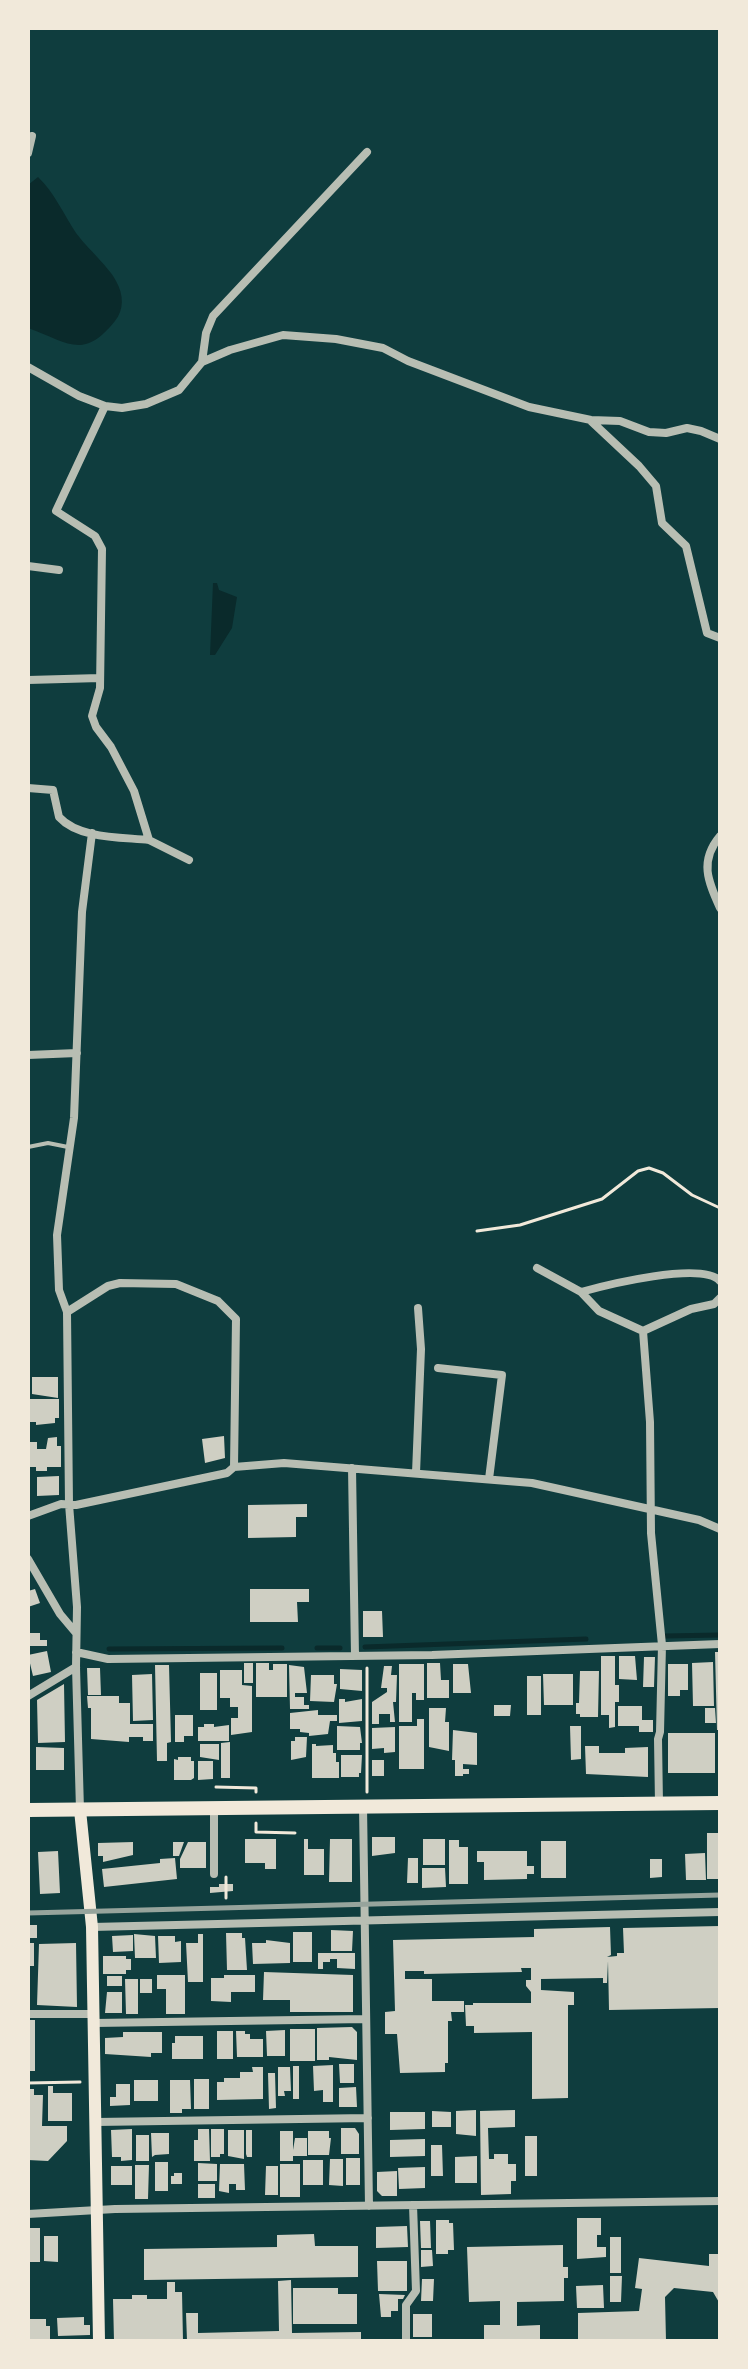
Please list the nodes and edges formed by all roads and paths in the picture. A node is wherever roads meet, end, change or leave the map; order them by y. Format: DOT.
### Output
graph roads {
  1 [pos="32,136"];
  2 [pos="367,152"];
  3 [pos="28,153"];
  4 [pos="202,362"];
  5 [pos="28,367"];
  6 [pos="105,406"];
  7 [pos="591,420"];
  8 [pos="720,439"];
  9 [pos="28,566"];
  10 [pos="59,570"];
  11 [pos="720,638"];
  12 [pos="100,678"];
  13 [pos="28,680"];
  14 [pos="28,788"];
  15 [pos="92,833"];
  16 [pos="720,836"];
  17 [pos="149,840"];
  18 [pos="189,860"];
  19 [pos="720,908"];
  20 [pos="77,1053"];
  21 [pos="28,1055"];
  22 [pos="28,1147"];
  23 [pos="68,1147"];
  24 [pos="720,1208"];
  25 [pos="477,1231"];
  26 [pos="537,1268"];
  27 [pos="720,1281"];
  28 [pos="581,1292"];
  29 [pos="720,1298"];
  30 [pos="418,1308"];
  31 [pos="67,1312"];
  32 [pos="643,1331"];
  33 [pos="438,1368"];
  34 [pos="234,1467"];
  35 [pos="352,1468"];
  36 [pos="416,1473"];
  37 [pos="489,1479"];
  38 [pos="69,1504"];
  39 [pos="650,1511"];
  40 [pos="28,1516"];
  41 [pos="720,1529"];
  42 [pos="28,1559"];
  43 [pos="76,1634"];
  44 [pos="720,1644"];
  45 [pos="662,1645"];
  46 [pos="76,1652"];
  47 [pos="355,1656"];
  48 [pos="366,1656"];
  49 [pos="76,1667"];
  50 [pos="28,1696"];
  51 [pos="216,1787"];
  52 [pos="252,1788"];
  53 [pos="720,1803"];
  54 [pos="659,1804"];
  55 [pos="365,1806"];
  56 [pos="214,1808"];
  57 [pos="28,1810"];
  58 [pos="80,1810"];
  59 [pos="258,1832"];
  60 [pos="293,1832"];
  61 [pos="214,1874"];
  62 [pos="226,1880"];
  63 [pos="226,1898"];
  64 [pos="720,1912"];
  65 [pos="365,1921"];
  66 [pos="92,1927"];
  67 [pos="28,2014"];
  68 [pos="94,2019"];
  69 [pos="366,2019"];
  70 [pos="95,2081"];
  71 [pos="28,2083"];
  72 [pos="368,2118"];
  73 [pos="96,2122"];
  74 [pos="720,2201"];
  75 [pos="413,2205"];
  76 [pos="369,2206"];
  77 [pos="98,2211"];
  78 [pos="28,2214"];
  79 [pos="99,2341"];
  80 [pos="406,2341"];
  1 -- 3 [label="street"];
  2 -- 4 [label="street"];
  4 -- 6 [label="street"];
  4 -- 7 [label="street"];
  5 -- 6 [label="street"];
  6 -- 12 [label="street"];
  7 -- 8 [label="street"];
  7 -- 11 [label="street"];
  9 -- 10 [label="street"];
  12 -- 13 [label="street"];
  12 -- 17 [label="street"];
  14 -- 15 [label="street"];
  15 -- 17 [label="street"];
  15 -- 20 [label="street"];
  16 -- 19 [label="street"];
  17 -- 18 [label="street"];
  20 -- 21 [label="street"];
  20 -- 23 [label="street"];
  22 -- 23 [label="lane"];
  23 -- 31 [label="street"];
  24 -- 25 [label="path"];
  26 -- 28 [label="street"];
  27 -- 28 [label="street"];
  28 -- 32 [label="street"];
  29 -- 32 [label="street"];
  30 -- 36 [label="street"];
  31 -- 34 [label="street"];
  31 -- 38 [label="street"];
  32 -- 39 [label="street"];
  33 -- 37 [label="street"];
  34 -- 35 [label="street"];
  34 -- 38 [label="street"];
  35 -- 36 [label="street"];
  35 -- 47 [label="street"];
  36 -- 37 [label="street"];
  37 -- 39 [label="street"];
  38 -- 40 [label="street"];
  38 -- 43 [label="street"];
  39 -- 41 [label="street"];
  39 -- 45 [label="street"];
  42 -- 43 [label="street"];
  43 -- 46 [label="street"];
  44 -- 45 [label="street"];
  45 -- 48 [label="street"];
  45 -- 54 [label="street"];
  46 -- 47 [label="street"];
  46 -- 49 [label="street"];
  47 -- 48 [label="street"];
  48 -- 55 [label="path"];
  49 -- 50 [label="street"];
  49 -- 58 [label="street"];
  51 -- 52 [label="path"];
  53 -- 54 [label="highway"];
  54 -- 55 [label="highway"];
  55 -- 56 [label="highway"];
  55 -- 65 [label="street"];
  56 -- 58 [label="highway"];
  56 -- 61 [label="street"];
  57 -- 58 [label="highway"];
  58 -- 66 [label="main road"];
  59 -- 60 [label="path"];
  62 -- 63 [label="path"];
  64 -- 65 [label="street"];
  65 -- 66 [label="street"];
  65 -- 69 [label="street"];
  66 -- 68 [label="main road"];
  67 -- 68 [label="street"];
  68 -- 69 [label="street"];
  68 -- 70 [label="main road"];
  69 -- 72 [label="street"];
  70 -- 71 [label="path"];
  70 -- 73 [label="main road"];
  72 -- 73 [label="street"];
  72 -- 76 [label="street"];
  73 -- 77 [label="main road"];
  74 -- 75 [label="street"];
  75 -- 76 [label="street"];
  75 -- 80 [label="street"];
  76 -- 77 [label="street"];
  77 -- 78 [label="street"];
  77 -- 79 [label="main road"];
}
